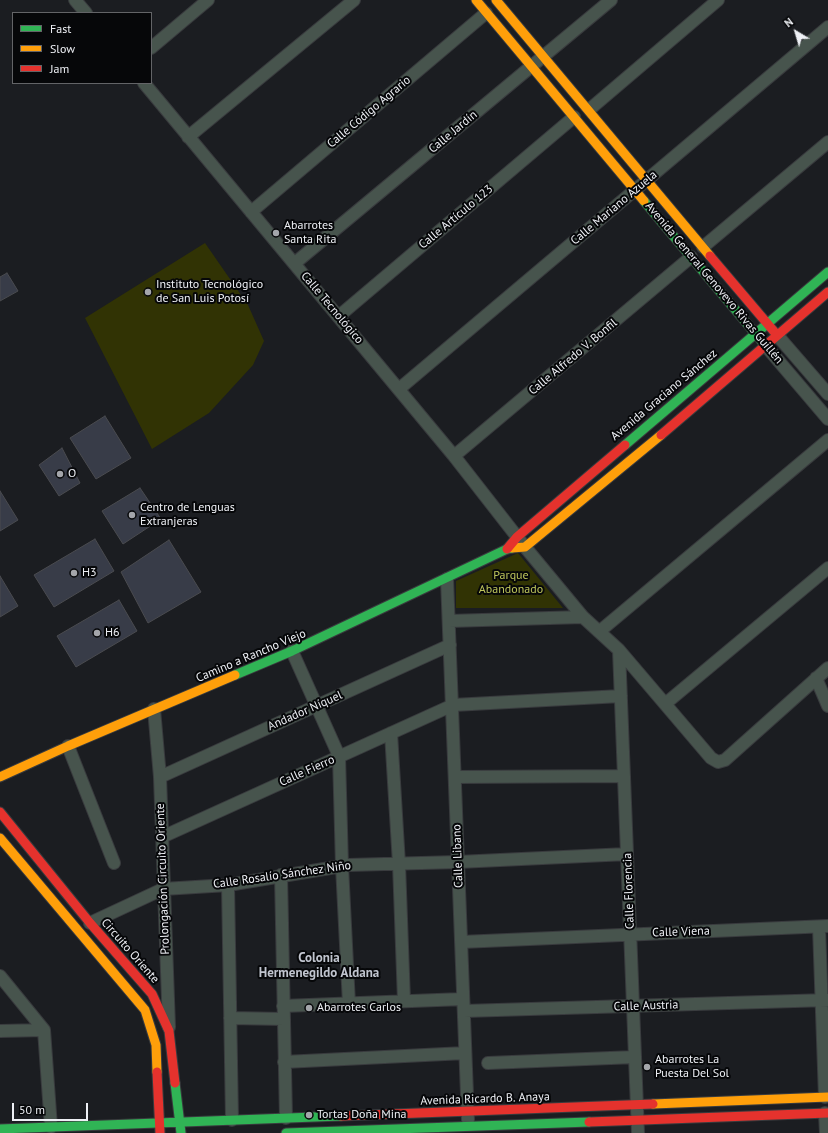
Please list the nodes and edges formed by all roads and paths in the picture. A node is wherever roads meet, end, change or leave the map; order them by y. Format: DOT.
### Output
graph roads {
  1 [pos="75,0"];
  2 [pos="208,0"];
  3 [pos="354,0"];
  4 [pos="476,0"];
  5 [pos="611,0"];
  6 [pos="718,0"];
  7 [pos="498,1"];
  8 [pos="85,12"];
  9 [pos="486,13"];
  10 [pos="828,27"];
  11 [pos="152,47"];
  12 [pos="544,56"];
  13 [pos="532,66"];
  14 [pos="145,84"];
  15 [pos="590,110"];
  16 [pos="574,117"];
  17 [pos="188,137"];
  18 [pos="828,142"];
  19 [pos="647,180"];
  20 [pos="635,190"];
  21 [pos="251,212"];
  22 [pos="703,246"];
  23 [pos="691,257"];
  24 [pos="295,263"];
  25 [pos="828,272"];
  26 [pos="828,292"];
  27 [pos="339,316"];
  28 [pos="767,323"];
  29 [pos="756,333"];
  30 [pos="777,335"];
  31 [pos="765,344"];
  32 [pos="399,389"];
  33 [pos="828,394"];
  34 [pos="828,419"];
  35 [pos="641,431"];
  36 [pos="828,440"];
  37 [pos="652,443"];
  38 [pos="454,456"];
  39 [pos="517,537"];
  40 [pos="525,548"];
  41 [pos="507,549"];
  42 [pos="828,568"];
  43 [pos="447,579"];
  44 [pos="583,617"];
  45 [pos="449,621"];
  46 [pos="600,631"];
  47 [pos="450,645"];
  48 [pos="619,650"];
  49 [pos="292,652"];
  50 [pos="828,668"];
  51 [pos="816,678"];
  52 [pos="621,696"];
  53 [pos="666,704"];
  54 [pos="317,705"];
  55 [pos="453,705"];
  56 [pos="828,706"];
  57 [pos="154,709"];
  58 [pos="391,733"];
  59 [pos="68,746"];
  60 [pos="339,756"];
  61 [pos="624,776"];
  62 [pos="0,777"];
  63 [pos="160,777"];
  64 [pos="455,777"];
  65 [pos="0,812"];
  66 [pos="162,837"];
  67 [pos="0,838"];
  68 [pos="627,854"];
  69 [pos="458,862"];
  70 [pos="114,863"];
  71 [pos="399,864"];
  72 [pos="342,866"];
  73 [pos="281,875"];
  74 [pos="228,885"];
  75 [pos="163,888"];
  76 [pos="90,923"];
  77 [pos="824,927"];
  78 [pos="630,934"];
  79 [pos="461,942"];
  80 [pos="132,971"];
  81 [pos="0,976"];
  82 [pos="120,980"];
  83 [pos="463,999"];
  84 [pos="825,1000"];
  85 [pos="404,1001"];
  86 [pos="349,1004"];
  87 [pos="283,1006"];
  88 [pos="633,1006"];
  89 [pos="464,1011"];
  90 [pos="230,1018"];
  91 [pos="284,1020"];
  92 [pos="44,1030"];
  93 [pos="0,1031"];
  94 [pos="169,1031"];
  95 [pos="156,1045"];
  96 [pos="465,1053"];
  97 [pos="635,1057"];
  98 [pos="284,1062"];
  99 [pos="488,1063"];
  100 [pos="827,1097"];
  101 [pos="637,1105"];
  102 [pos="468,1112"];
  103 [pos="827,1113"];
  104 [pos="286,1118"];
  105 [pos="637,1119"];
  106 [pos="232,1120"];
  107 [pos="180,1123"];
  108 [pos="51,1127"];
  109 [pos="160,1128"];
  110 [pos="0,1129"];
  111 [pos="468,1129"];
  112 [pos="181,1133"];
  113 [pos="286,1133"];
  114 [pos="638,1133"];
  115 [pos="826,1133"];
  1 -- 8 [label="street"];
  2 -- 11 [label="street"];
  3 -- 17 [label="street"];
  4 -- 9 [label="street, Avenida General Genovevo Rivas Guillén"];
  5 -- 12 [label="street, Calle Jardín"];
  6 -- 15 [label="street"];
  7 -- 12 [label="street, Avenida General Genovevo Rivas Guillén"];
  9 -- 13 [label="street, Avenida General Genovevo Rivas Guillén"];
  9 -- 21 [label="street, Calle Código Agrario"];
  10 -- 19 [label="street, Calle Mariano Azuela"];
  12 -- 13 [label="street, Calle Jardín"];
  12 -- 15 [label="street, Avenida General Genovevo Rivas Guillén"];
  13 -- 16 [label="street, Avenida General Genovevo Rivas Guillén"];
  13 -- 24 [label="street, Calle Jardín"];
  14 -- 17 [label="street, Calle Tecnológico"];
  15 -- 19 [label="street, Avenida General Genovevo Rivas Guillén"];
  16 -- 20 [label="street, Avenida General Genovevo Rivas Guillén"];
  16 -- 27 [label="street, Calle Artículo 123"];
  17 -- 21 [label="street, Calle Tecnológico"];
  18 -- 22 [label="street"];
  19 -- 20 [label="street, Calle Mariano Azuela"];
  19 -- 22 [label="street, Avenida General Genovevo Rivas Guillén"];
  20 -- 23 [label="street, Avenida General Genovevo Rivas Guillén"];
  20 -- 32 [label="street, Calle Mariano Azuela"];
  21 -- 24 [label="street, Calle Tecnológico"];
  22 -- 28 [label="street, Avenida General Genovevo Rivas Guillén"];
  23 -- 29 [label="street, Avenida General Genovevo Rivas Guillén"];
  23 -- 38 [label="street, Calle Alfredo V. Bonfil"];
  24 -- 27 [label="street, Calle Tecnológico"];
  25 -- 28 [label="street, Avenida Graciano Sánchez"];
  26 -- 30 [label="street"];
  27 -- 32 [label="street, Calle Tecnológico"];
  28 -- 29 [label="street, Avenida Graciano Sánchez"];
  28 -- 30 [label="street, Avenida General Genovevo Rivas Guillén"];
  29 -- 31 [label="street, Avenida General Genovevo Rivas Guillén"];
  29 -- 35 [label="street, Avenida Graciano Sánchez"];
  30 -- 31 [label="street"];
  30 -- 33 [label="street, Avenida General Genovevo Rivas Guillén"];
  31 -- 34 [label="street, Avenida General Genovevo Rivas Guillén"];
  31 -- 37 [label="street"];
  32 -- 38 [label="street, Calle Tecnológico"];
  35 -- 37 [label="street"];
  35 -- 39 [label="street, Avenida Graciano Sánchez"];
  36 -- 46 [label="street"];
  37 -- 40 [label="street"];
  38 -- 39 [label="street, Calle Tecnológico"];
  39 -- 40 [label="street, Calle Tecnológico"];
  39 -- 41 [label="street, Camino a Rancho Viejo"];
  40 -- 41 [label="street, Camino a Rancho Viejo"];
  40 -- 44 [label="street, Calle Tecnológico"];
  41 -- 43 [label="street, Camino a Rancho Viejo"];
  42 -- 53 [label="street"];
  43 -- 45 [label="street, Calle Libano"];
  43 -- 49 [label="street, Camino a Rancho Viejo"];
  44 -- 45 [label="street"];
  44 -- 46 [label="street, Calle Tecnológico"];
  45 -- 47 [label="street, Calle Libano"];
  46 -- 48 [label="street, Calle Tecnológico"];
  47 -- 54 [label="street, Andador Níquel"];
  47 -- 55 [label="street, Calle Libano"];
  48 -- 52 [label="street, Calle Florencia"];
  48 -- 53 [label="street, Calle Tecnológico"];
  49 -- 54 [label="street"];
  49 -- 57 [label="street, Camino a Rancho Viejo"];
  50 -- 51 [label="street"];
  51 -- 53 [label="street, Calle Tecnológico"];
  51 -- 56 [label="street"];
  52 -- 55 [label="street"];
  52 -- 61 [label="street, Calle Florencia"];
  54 -- 60 [label="street"];
  54 -- 63 [label="street, Andador Níquel"];
  55 -- 58 [label="street, Calle Fierro"];
  55 -- 64 [label="street, Calle Libano"];
  57 -- 59 [label="street, Camino a Rancho Viejo"];
  57 -- 63 [label="street, Prolongación Circuito Oriente"];
  58 -- 60 [label="street, Calle Fierro"];
  58 -- 71 [label="street"];
  59 -- 62 [label="street, Camino a Rancho Viejo"];
  59 -- 70 [label="street"];
  60 -- 66 [label="street, Calle Fierro"];
  60 -- 72 [label="street"];
  61 -- 64 [label="street"];
  61 -- 68 [label="street, Calle Florencia"];
  63 -- 66 [label="street, Prolongación Circuito Oriente"];
  64 -- 69 [label="street, Calle Libano"];
  65 -- 76 [label="street, Circuito Oriente"];
  66 -- 75 [label="street, Prolongación Circuito Oriente"];
  67 -- 82 [label="street"];
  68 -- 69 [label="street, Calle Rosalío Sánchez Niño"];
  68 -- 78 [label="street, Calle Florencia"];
  69 -- 71 [label="street, Calle Rosalío Sánchez Niño"];
  69 -- 79 [label="street, Calle Libano"];
  71 -- 72 [label="street, Calle Rosalío Sánchez Niño"];
  71 -- 85 [label="street"];
  72 -- 73 [label="street, Calle Rosalío Sánchez Niño"];
  72 -- 86 [label="street"];
  73 -- 74 [label="street, Calle Rosalío Sánchez Niño"];
  73 -- 87 [label="street"];
  74 -- 75 [label="street, Calle Rosalío Sánchez Niño"];
  74 -- 90 [label="street"];
  75 -- 76 [label="street, Calle Rosalío Sánchez Niño"];
  75 -- 94 [label="street, Prolongación Circuito Oriente"];
  76 -- 80 [label="street, Circuito Oriente"];
  77 -- 78 [label="street, Calle Viena"];
  77 -- 84 [label="street"];
  78 -- 79 [label="street, Calle Viena"];
  78 -- 88 [label="street, Calle Florencia"];
  79 -- 83 [label="street, Calle Libano"];
  80 -- 82 [label="street"];
  80 -- 94 [label="street, Circuito Oriente"];
  81 -- 92 [label="street"];
  82 -- 95 [label="street"];
  83 -- 85 [label="street"];
  83 -- 89 [label="street, Calle Libano"];
  84 -- 88 [label="street, Calle Austria"];
  84 -- 100 [label="street"];
  85 -- 86 [label="street"];
  86 -- 87 [label="street"];
  87 -- 91 [label="street"];
  88 -- 89 [label="street, Calle Austria"];
  88 -- 97 [label="street, Calle Florencia"];
  89 -- 96 [label="street, Calle Libano"];
  90 -- 91 [label="street"];
  90 -- 106 [label="street"];
  91 -- 98 [label="street"];
  92 -- 93 [label="street"];
  92 -- 108 [label="street"];
  94 -- 95 [label="street"];
  94 -- 107 [label="street, Circuito Oriente"];
  95 -- 109 [label="street"];
  96 -- 98 [label="street"];
  96 -- 102 [label="street, Calle Libano"];
  97 -- 99 [label="street"];
  97 -- 101 [label="street, Calle Florencia"];
  98 -- 104 [label="street"];
  100 -- 101 [label="street, Avenida Ricardo B. Anaya"];
  101 -- 102 [label="street, Avenida Ricardo B. Anaya"];
  101 -- 105 [label="street, Calle Florencia"];
  102 -- 104 [label="street, Avenida Ricardo B. Anaya"];
  102 -- 111 [label="street, Calle Libano"];
  103 -- 105 [label="street"];
  103 -- 115 [label="street"];
  104 -- 106 [label="street, Avenida Ricardo B. Anaya"];
  105 -- 111 [label="street"];
  105 -- 114 [label="street, Calle Florencia"];
  106 -- 107 [label="street, Avenida Ricardo B. Anaya"];
  107 -- 109 [label="street, Avenida Ricardo B. Anaya"];
  107 -- 112 [label="street, Circuito Oriente"];
  108 -- 109 [label="street, Avenida Ricardo B. Anaya"];
  108 -- 110 [label="street, Avenida Ricardo B. Anaya"];
  111 -- 113 [label="street"];
}
